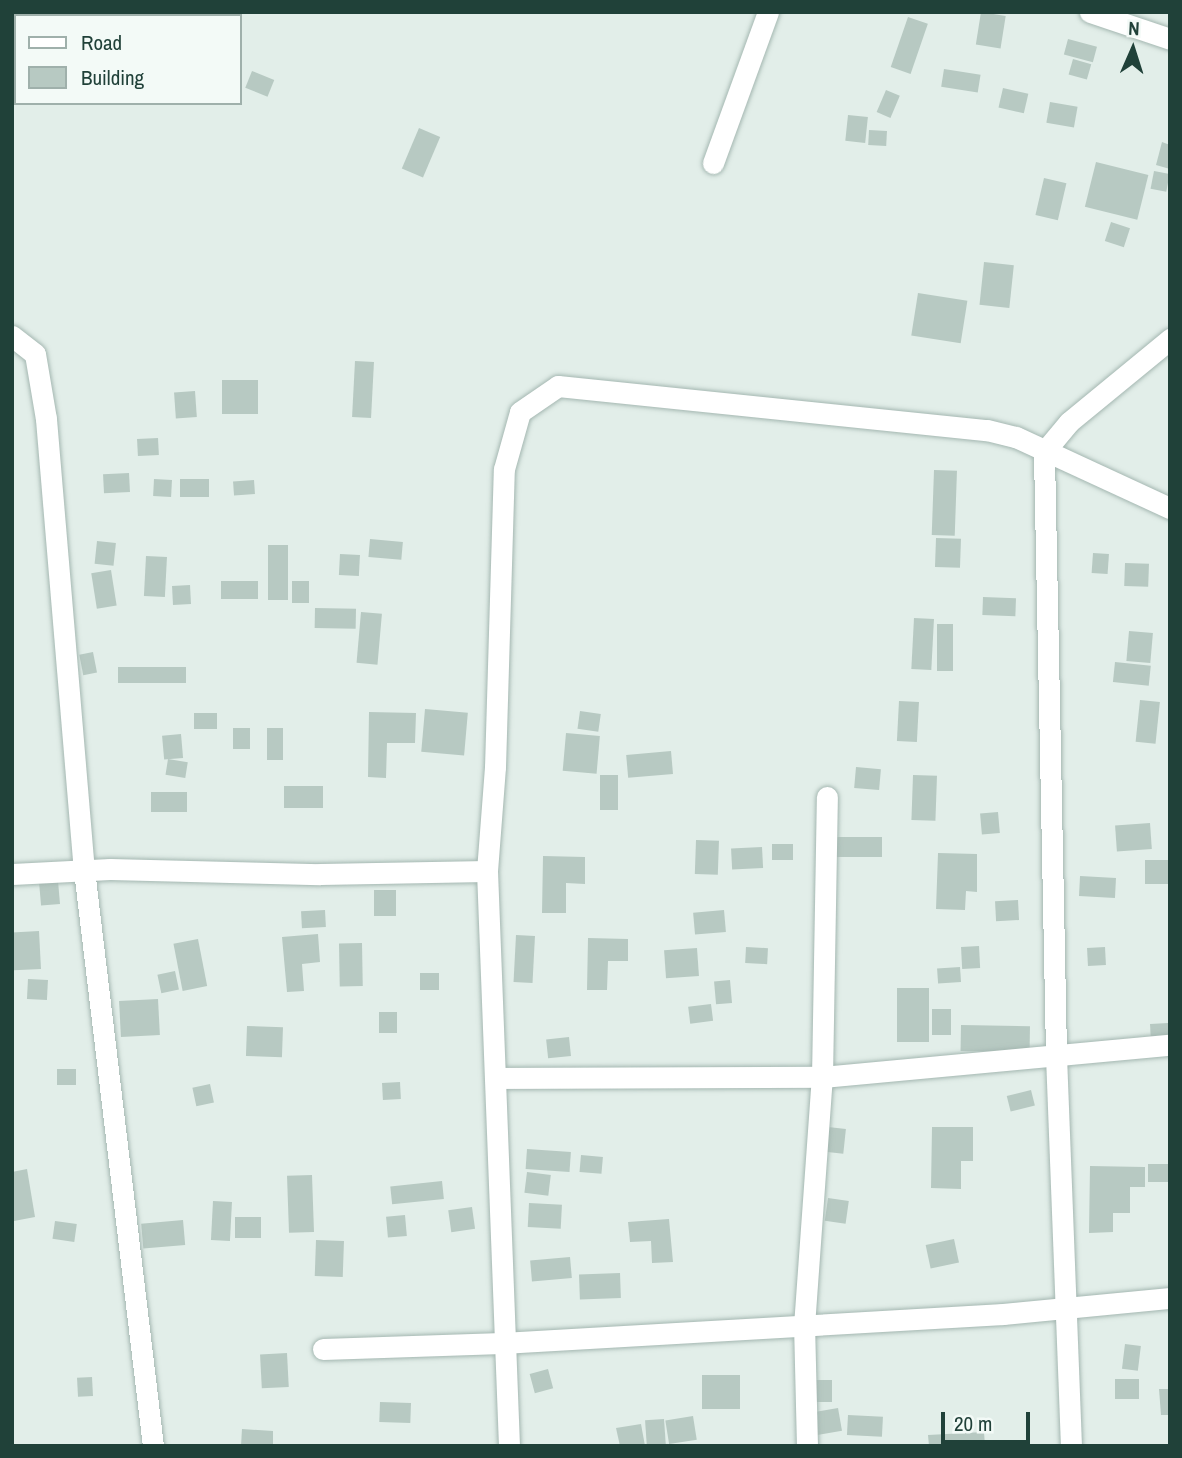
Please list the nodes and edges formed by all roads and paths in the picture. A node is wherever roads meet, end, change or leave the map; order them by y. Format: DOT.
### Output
graph roads {
  1 [pos="768,12"];
  2 [pos="1090,12"];
  3 [pos="1170,38"];
  4 [pos="713,163"];
  5 [pos="12,336"];
  6 [pos="1170,339"];
  7 [pos="1044,452"];
  8 [pos="1170,508"];
  9 [pos="827,797"];
  10 [pos="84,870"];
  11 [pos="488,871"];
  12 [pos="12,874"];
  13 [pos="1170,1045"];
  14 [pos="1056,1052"];
  15 [pos="822,1077"];
  16 [pos="496,1078"];
  17 [pos="1170,1298"];
  18 [pos="1064,1308"];
  19 [pos="804,1326"];
  20 [pos="502,1343"];
  21 [pos="323,1349"];
  22 [pos="153,1446"];
  23 [pos="509,1446"];
  24 [pos="807,1446"];
  25 [pos="1071,1446"];
  1 -- 4 [label="street"];
  2 -- 3 [label="street"];
  5 -- 10 [label="street"];
  6 -- 7 [label="street"];
  7 -- 8 [label="street"];
  7 -- 11 [label="street"];
  7 -- 14 [label="street"];
  9 -- 15 [label="street"];
  10 -- 11 [label="street"];
  10 -- 12 [label="street"];
  10 -- 22 [label="street"];
  11 -- 16 [label="street"];
  13 -- 14 [label="street"];
  14 -- 15 [label="street"];
  14 -- 18 [label="street"];
  15 -- 16 [label="street"];
  15 -- 19 [label="street"];
  16 -- 20 [label="street"];
  17 -- 18 [label="street"];
  18 -- 19 [label="street"];
  18 -- 25 [label="street"];
  19 -- 20 [label="street"];
  19 -- 24 [label="street"];
  20 -- 21 [label="street"];
  20 -- 23 [label="street"];
}
